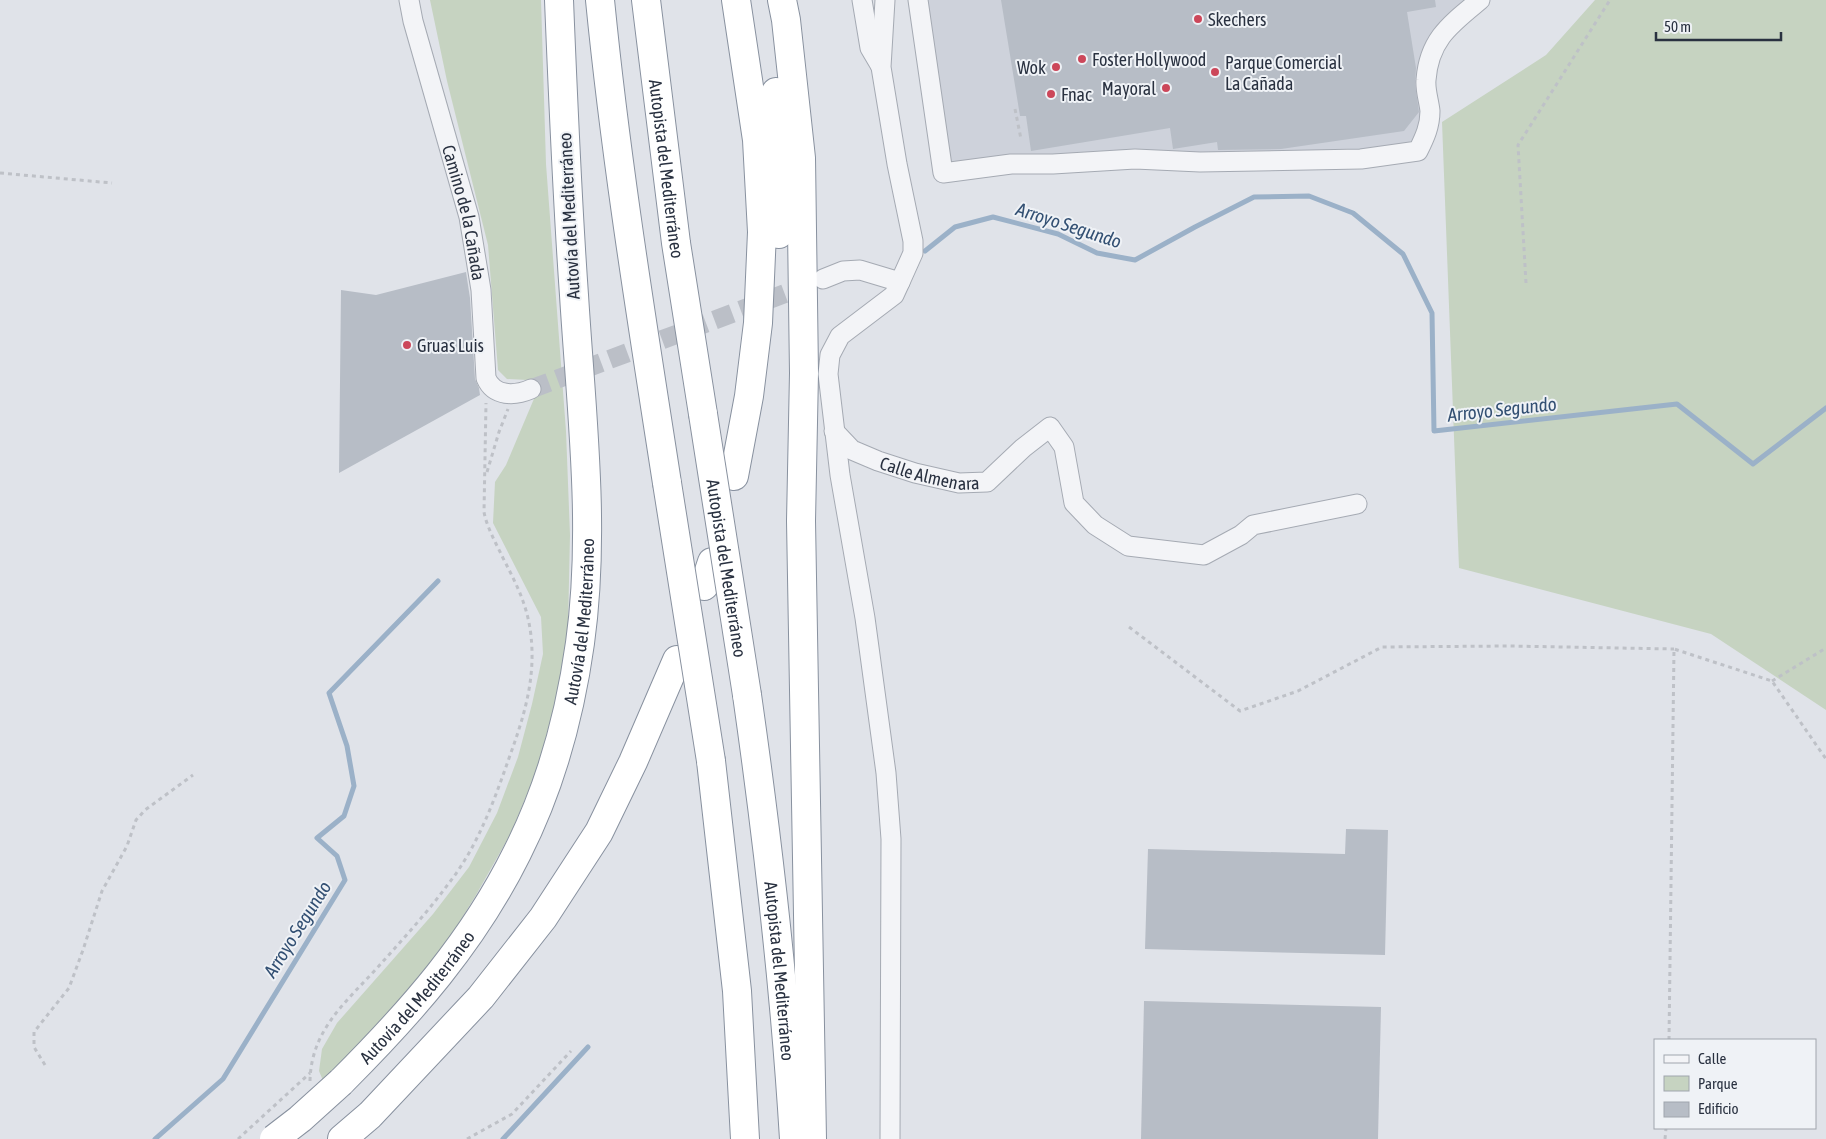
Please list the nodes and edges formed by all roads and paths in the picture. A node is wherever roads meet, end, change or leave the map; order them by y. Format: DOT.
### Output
graph roads {
  1 [pos="409,0"];
  2 [pos="559,0"];
  3 [pos="600,0"];
  4 [pos="646,0"];
  5 [pos="736,0"];
  6 [pos="763,0"];
  7 [pos="782,0"];
  8 [pos="862,0"];
  9 [pos="870,0"];
  10 [pos="880,0"];
  11 [pos="885,0"];
  12 [pos="918,0"];
  13 [pos="1480,0"];
  14 [pos="1610,0"];
  15 [pos="883,32"];
  16 [pos="881,67"];
  17 [pos="1015,109"];
  18 [pos="1021,139"];
  19 [pos="0,173"];
  20 [pos="112,183"];
  21 [pos="823,279"];
  22 [pos="900,282"];
  23 [pos="1526,283"];
  24 [pos="486,378"];
  25 [pos="528,391"];
  26 [pos="748,396"];
  27 [pos="834,432"];
  28 [pos="734,476"];
  29 [pos="486,480"];
  30 [pos="1356,504"];
  31 [pos="1129,627"];
  32 [pos="1674,648"];
  33 [pos="1826,648"];
  34 [pos="677,660"];
  35 [pos="1772,680"];
  36 [pos="1826,759"];
  37 [pos="193,775"];
  38 [pos="1669,1039"];
  39 [pos="571,1051"];
  40 [pos="45,1065"];
  41 [pos="310,1072"];
  42 [pos="311,1089"];
  43 [pos="238,1139"];
  44 [pos="274,1139"];
  45 [pos="342,1139"];
  46 [pos="468,1139"];
  47 [pos="746,1139"];
  48 [pos="794,1139"];
  49 [pos="812,1139"];
  50 [pos="890,1139"];
  1 -- 24 [label="street, Camino de la Cañada"];
  2 -- 44 [label="highway, Autovía del Mediterráneo, bridge"];
  3 -- 47 [label="highway, bridge"];
  4 -- 48 [label="highway, Autopista del Mediterráneo, bridge"];
  5 -- 26 [label="highway"];
  6 -- 26 [label="highway"];
  7 -- 49 [label="highway"];
  8 -- 16 [label="street"];
  9 -- 15 [label="street"];
  10 -- 15 [label="street"];
  11 -- 15 [label="street"];
  12 -- 13 [label="street"];
  14 -- 23 [label="path"];
  15 -- 16 [label="street"];
  16 -- 22 [label="street"];
  17 -- 18 [label="path"];
  19 -- 20 [label="path"];
  21 -- 22 [label="street"];
  22 -- 27 [label="street"];
  24 -- 25 [label="street"];
  24 -- 29 [label="path"];
  25 -- 29 [label="path"];
  26 -- 28 [label="highway"];
  27 -- 30 [label="street, Calle Almenara"];
  27 -- 50 [label="street"];
  29 -- 41 [label="path"];
  31 -- 32 [label="path"];
  32 -- 35 [label="path"];
  32 -- 38 [label="path"];
  33 -- 35 [label="path"];
  34 -- 45 [label="highway"];
  35 -- 36 [label="path"];
  37 -- 40 [label="path"];
  39 -- 46 [label="path"];
  41 -- 42 [label="path"];
  41 -- 43 [label="path"];
}
